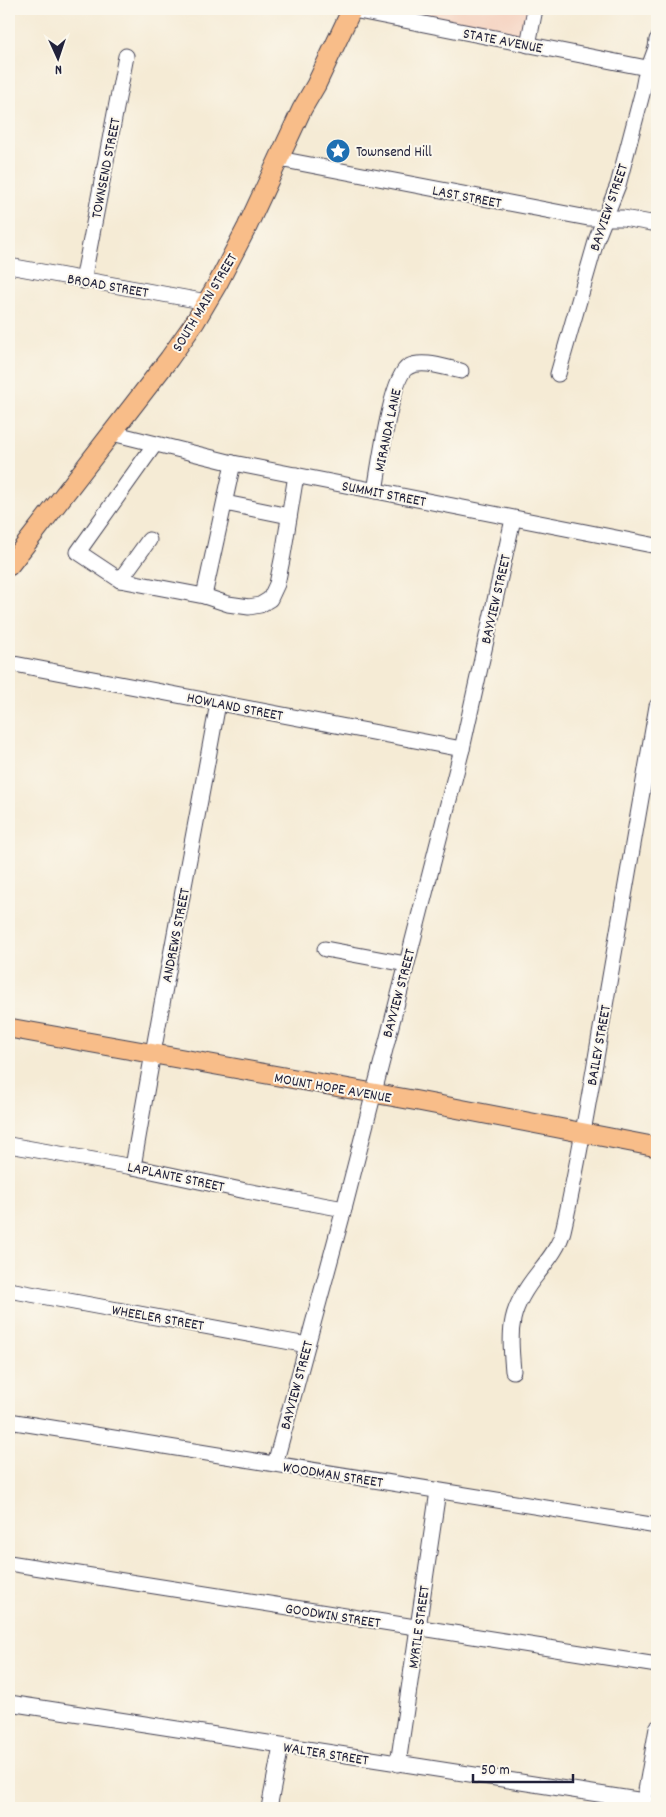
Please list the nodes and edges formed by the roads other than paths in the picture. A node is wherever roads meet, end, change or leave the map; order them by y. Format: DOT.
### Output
graph roads {
  1 [pos="350,9"];
  2 [pos="535,9"];
  3 [pos="657,40"];
  4 [pos="528,45"];
  5 [pos="126,56"];
  6 [pos="653,69"];
  7 [pos="279,159"];
  8 [pos="604,218"];
  9 [pos="657,224"];
  10 [pos="9,266"];
  11 [pos="83,281"];
  12 [pos="206,302"];
  13 [pos="461,371"];
  14 [pos="558,374"];
  15 [pos="112,433"];
  16 [pos="155,444"];
  17 [pos="233,463"];
  18 [pos="296,475"];
  19 [pos="375,491"];
  20 [pos="225,504"];
  21 [pos="288,516"];
  22 [pos="513,519"];
  23 [pos="149,540"];
  24 [pos="657,546"];
  25 [pos="10,562"];
  26 [pos="120,580"];
  27 [pos="204,596"];
  28 [pos="9,662"];
  29 [pos="218,703"];
  30 [pos="657,706"];
  31 [pos="462,749"];
  32 [pos="324,949"];
  33 [pos="406,964"];
  34 [pos="9,1028"];
  35 [pos="152,1055"];
  36 [pos="372,1093"];
  37 [pos="583,1133"];
  38 [pos="9,1145"];
  39 [pos="657,1146"];
  40 [pos="133,1167"];
  41 [pos="344,1209"];
  42 [pos="9,1290"];
  43 [pos="307,1345"];
  44 [pos="513,1371"];
  45 [pos="9,1421"];
  46 [pos="275,1464"];
  47 [pos="438,1491"];
  48 [pos="657,1526"];
  49 [pos="9,1563"];
  50 [pos="417,1628"];
  51 [pos="657,1665"];
  52 [pos="9,1703"];
  53 [pos="657,1728"];
  54 [pos="281,1746"];
  55 [pos="398,1764"];
  56 [pos="643,1804"];
  57 [pos="269,1808"];
  1 -- 4 [label="street, STATE AVENUE"];
  1 -- 7 [label="main road, SOUTH MAIN STREET"];
  2 -- 4 [label="street"];
  3 -- 6 [label="street, BAYVIEW STREET"];
  4 -- 6 [label="street, STATE AVENUE"];
  5 -- 11 [label="street, TOWNSEND STREET"];
  6 -- 8 [label="street, BAYVIEW STREET"];
  7 -- 8 [label="street, LAST STREET"];
  7 -- 12 [label="main road, SOUTH MAIN STREET"];
  8 -- 9 [label="street, LAST STREET"];
  8 -- 14 [label="street, BAYVIEW STREET"];
  10 -- 11 [label="street, BROAD STREET"];
  11 -- 12 [label="street, BROAD STREET"];
  12 -- 15 [label="main road, SOUTH MAIN STREET"];
  13 -- 19 [label="street, MIRANDA LANE"];
  15 -- 16 [label="street, SUMMIT STREET"];
  15 -- 25 [label="main road, SOUTH MAIN STREET"];
  16 -- 17 [label="street, SUMMIT STREET"];
  16 -- 26 [label="street"];
  17 -- 18 [label="street, SUMMIT STREET"];
  17 -- 20 [label="street"];
  18 -- 19 [label="street, SUMMIT STREET"];
  18 -- 21 [label="street"];
  19 -- 22 [label="street, SUMMIT STREET"];
  20 -- 21 [label="street"];
  20 -- 27 [label="street"];
  21 -- 27 [label="street"];
  22 -- 24 [label="street, SUMMIT STREET"];
  22 -- 31 [label="street, BAYVIEW STREET"];
  23 -- 26 [label="street"];
  26 -- 27 [label="street"];
  28 -- 29 [label="street, HOWLAND STREET"];
  29 -- 31 [label="street, HOWLAND STREET"];
  29 -- 35 [label="street, ANDREWS STREET"];
  30 -- 37 [label="street, BAILEY STREET"];
  31 -- 33 [label="street, BAYVIEW STREET"];
  32 -- 33 [label="street"];
  33 -- 36 [label="street, BAYVIEW STREET"];
  34 -- 35 [label="main road, MOUNT HOPE AVENUE"];
  35 -- 36 [label="main road, MOUNT HOPE AVENUE"];
  35 -- 40 [label="street, ANDREWS STREET"];
  36 -- 37 [label="main road, MOUNT HOPE AVENUE"];
  36 -- 41 [label="street, BAYVIEW STREET"];
  37 -- 39 [label="main road, MOUNT HOPE AVENUE"];
  37 -- 44 [label="street, BAILEY STREET"];
  38 -- 40 [label="street, LAPLANTE STREET"];
  40 -- 41 [label="street, LAPLANTE STREET"];
  41 -- 43 [label="street, BAYVIEW STREET"];
  42 -- 43 [label="street, WHEELER STREET"];
  43 -- 46 [label="street, BAYVIEW STREET"];
  45 -- 46 [label="street, WOODMAN STREET"];
  46 -- 47 [label="street, WOODMAN STREET"];
  47 -- 48 [label="street, WOODMAN STREET"];
  47 -- 50 [label="street, MYRTLE STREET"];
  49 -- 50 [label="street, GOODWIN STREET"];
  50 -- 51 [label="street, GOODWIN STREET"];
  50 -- 55 [label="street, MYRTLE STREET"];
  52 -- 54 [label="street, WALTER STREET"];
  53 -- 56 [label="street"];
  54 -- 55 [label="street, WALTER STREET"];
  54 -- 57 [label="street"];
  55 -- 56 [label="street, WALTER STREET"];
}
